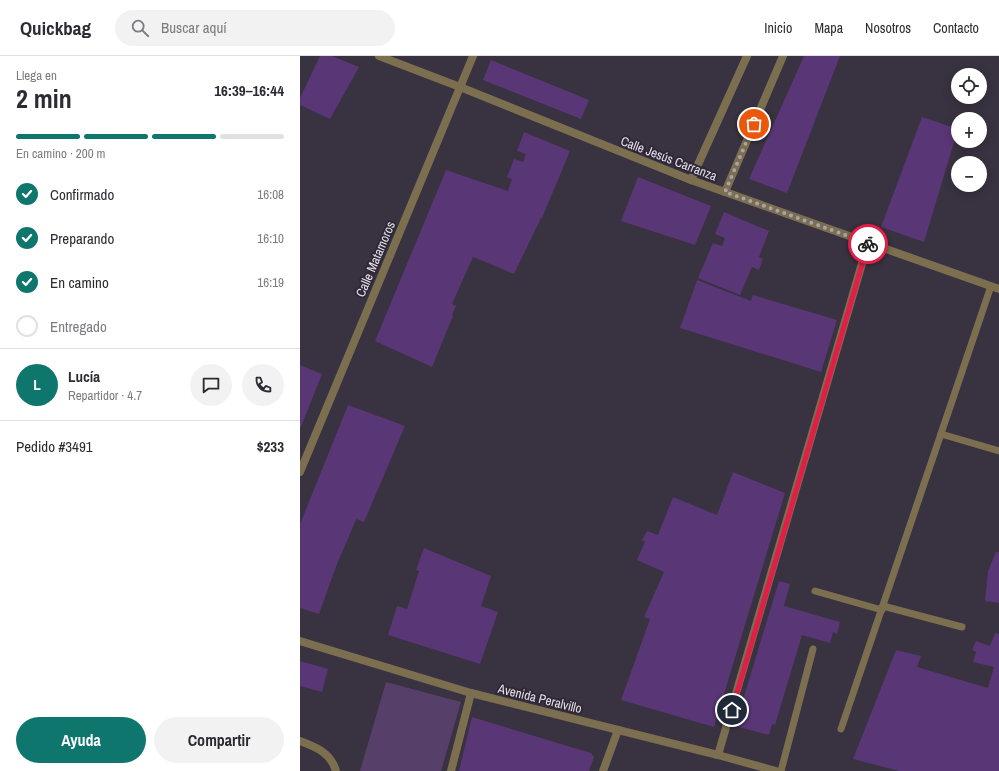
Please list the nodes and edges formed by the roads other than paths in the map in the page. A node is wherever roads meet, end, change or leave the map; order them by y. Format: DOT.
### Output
graph roads {
  1 [pos="380,56"];
  2 [pos="473,56"];
  3 [pos="747,56"];
  4 [pos="783,56"];
  5 [pos="460,87"];
  6 [pos="690,180"];
  7 [pos="725,192"];
  8 [pos="868,243"];
  9 [pos="995,287"];
  10 [pos="942,434"];
  11 [pos="999,451"];
  12 [pos="300,472"];
  13 [pos="815,591"];
  14 [pos="882,608"];
  15 [pos="962,626"];
  16 [pos="300,641"];
  17 [pos="813,649"];
  18 [pos="471,693"];
  19 [pos="841,729"];
  20 [pos="618,730"];
  21 [pos="300,741"];
  22 [pos="718,755"];
  23 [pos="336,771"];
  24 [pos="451,771"];
  25 [pos="603,771"];
  26 [pos="776,771"];
  27 [pos="781,771"];
  1 -- 5 [label="street, Calle Jesús Carranza"];
  2 -- 5 [label="street, Calle Matamoros"];
  3 -- 6 [label="street"];
  4 -- 7 [label="street"];
  5 -- 6 [label="street, Calle Jesús Carranza"];
  5 -- 12 [label="street, Calle Matamoros"];
  6 -- 7 [label="street, Calle Jesús Carranza"];
  7 -- 8 [label="street, Calle Jesús Carranza"];
  8 -- 9 [label="street, Calle Jesús Carranza"];
  8 -- 22 [label="street"];
  9 -- 10 [label="lane"];
  10 -- 11 [label="lane"];
  10 -- 14 [label="lane"];
  13 -- 14 [label="lane"];
  14 -- 15 [label="lane"];
  14 -- 19 [label="lane"];
  16 -- 18 [label="street, Avenida Peralvillo"];
  17 -- 27 [label="lane"];
  18 -- 20 [label="street, Avenida Peralvillo"];
  18 -- 24 [label="street"];
  20 -- 22 [label="street, Avenida Peralvillo"];
  20 -- 25 [label="street"];
  21 -- 23 [label="street"];
  22 -- 26 [label="street, Avenida Peralvillo"];
}
